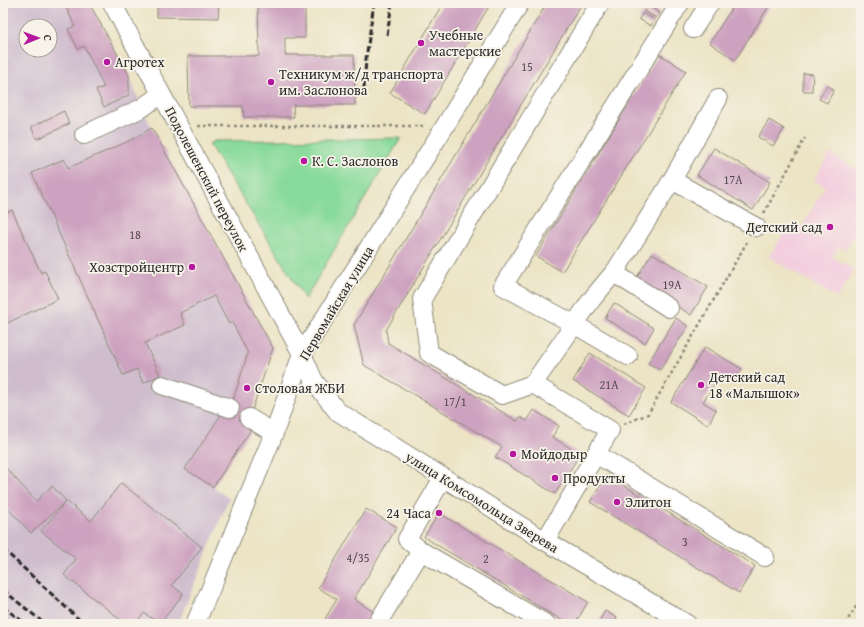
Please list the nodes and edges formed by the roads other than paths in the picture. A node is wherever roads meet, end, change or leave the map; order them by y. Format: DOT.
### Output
graph roads {
  1 [pos="112,3"];
  2 [pos="520,3"];
  3 [pos="600,3"];
  4 [pos="680,3"];
  5 [pos="710,3"];
  6 [pos="693,29"];
  7 [pos="161,94"];
  8 [pos="718,99"];
  9 [pos="84,135"];
  10 [pos="672,180"];
  11 [pos="756,226"];
  12 [pos="614,274"];
  13 [pos="669,308"];
  14 [pos="574,324"];
  15 [pos="302,354"];
  16 [pos="628,356"];
  17 [pos="533,384"];
  18 [pos="162,385"];
  19 [pos="230,408"];
  20 [pos="249,418"];
  21 [pos="274,433"];
  22 [pos="596,454"];
  23 [pos="443,478"];
  24 [pos="545,541"];
  25 [pos="421,551"];
  26 [pos="765,557"];
  27 [pos="195,624"];
  28 [pos="377,624"];
  29 [pos="546,624"];
  30 [pos="687,624"];
  1 -- 7 [label="street, Подолешенский переулок"];
  2 -- 15 [label="street, Первомайская улица"];
  3 -- 17 [label="street"];
  4 -- 14 [label="street"];
  5 -- 6 [label="street"];
  7 -- 9 [label="street"];
  7 -- 15 [label="street, Подолешенский переулок"];
  8 -- 10 [label="street"];
  10 -- 11 [label="street"];
  10 -- 12 [label="street"];
  12 -- 13 [label="street"];
  12 -- 14 [label="street"];
  14 -- 16 [label="street"];
  14 -- 17 [label="street"];
  15 -- 21 [label="street, Первомайская улица"];
  15 -- 23 [label="street, улица Комсомольца Зверева"];
  17 -- 22 [label="street"];
  18 -- 19 [label="street"];
  20 -- 21 [label="street"];
  21 -- 27 [label="street, Первомайская улица"];
  22 -- 24 [label="street"];
  22 -- 26 [label="street"];
  23 -- 24 [label="street, улица Комсомольца Зверева"];
  23 -- 25 [label="street"];
  24 -- 30 [label="street, улица Комсомольца Зверева"];
  25 -- 28 [label="street"];
  25 -- 29 [label="street"];
}
